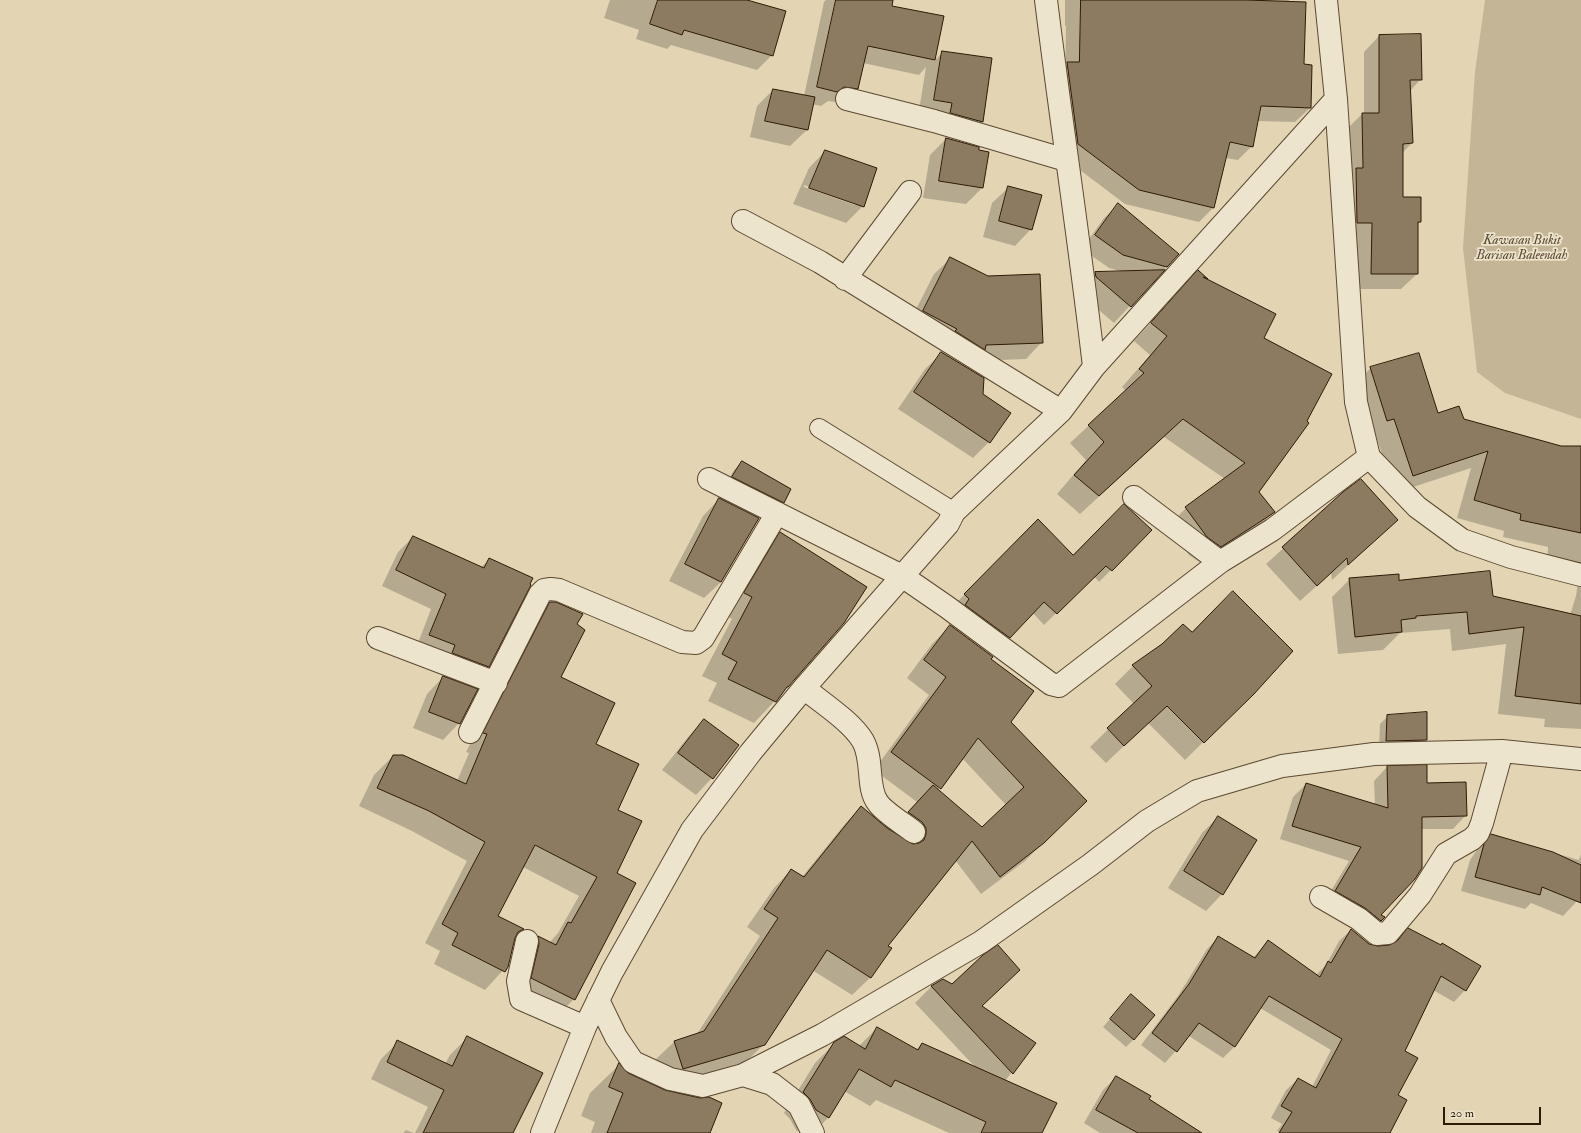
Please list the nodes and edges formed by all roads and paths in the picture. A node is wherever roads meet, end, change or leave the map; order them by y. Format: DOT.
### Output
graph roads {
  1 [pos="1046,0"];
  2 [pos="1326,0"];
  3 [pos="847,99"];
  4 [pos="1336,99"];
  5 [pos="1066,160"];
  6 [pos="910,192"];
  7 [pos="743,221"];
  8 [pos="845,279"];
  9 [pos="1094,367"];
  10 [pos="1060,411"];
  11 [pos="819,428"];
  12 [pos="1369,457"];
  13 [pos="709,479"];
  14 [pos="1134,497"];
  15 [pos="954,512"];
  16 [pos="777,513"];
  17 [pos="1220,562"];
  18 [pos="1581,575"];
  19 [pos="902,576"];
  20 [pos="378,638"];
  21 [pos="496,683"];
  22 [pos="804,688"];
  23 [pos="470,732"];
  24 [pos="1502,751"];
  25 [pos="1581,759"];
  26 [pos="914,832"];
  27 [pos="1321,897"];
  28 [pos="527,941"];
  29 [pos="598,1000"];
  30 [pos="585,1027"];
  31 [pos="742,1075"];
  32 [pos="542,1133"];
  33 [pos="813,1133"];
  1 -- 5 [label="street"];
  2 -- 4 [label="street"];
  3 -- 5 [label="street"];
  4 -- 9 [label="street"];
  4 -- 12 [label="street"];
  5 -- 9 [label="street"];
  6 -- 8 [label="street"];
  7 -- 8 [label="street"];
  8 -- 10 [label="street"];
  9 -- 10 [label="street"];
  10 -- 15 [label="street"];
  11 -- 15 [label="lane"];
  12 -- 17 [label="street"];
  12 -- 18 [label="street"];
  13 -- 16 [label="street"];
  14 -- 17 [label="street"];
  15 -- 19 [label="street"];
  16 -- 19 [label="street"];
  16 -- 21 [label="street"];
  17 -- 19 [label="street"];
  19 -- 22 [label="street"];
  20 -- 21 [label="street"];
  21 -- 23 [label="street"];
  22 -- 26 [label="street"];
  22 -- 29 [label="street"];
  24 -- 25 [label="street"];
  24 -- 27 [label="street"];
  24 -- 31 [label="street"];
  28 -- 30 [label="street"];
  29 -- 30 [label="street"];
  29 -- 31 [label="street"];
  30 -- 32 [label="street"];
  31 -- 33 [label="street"];
}
